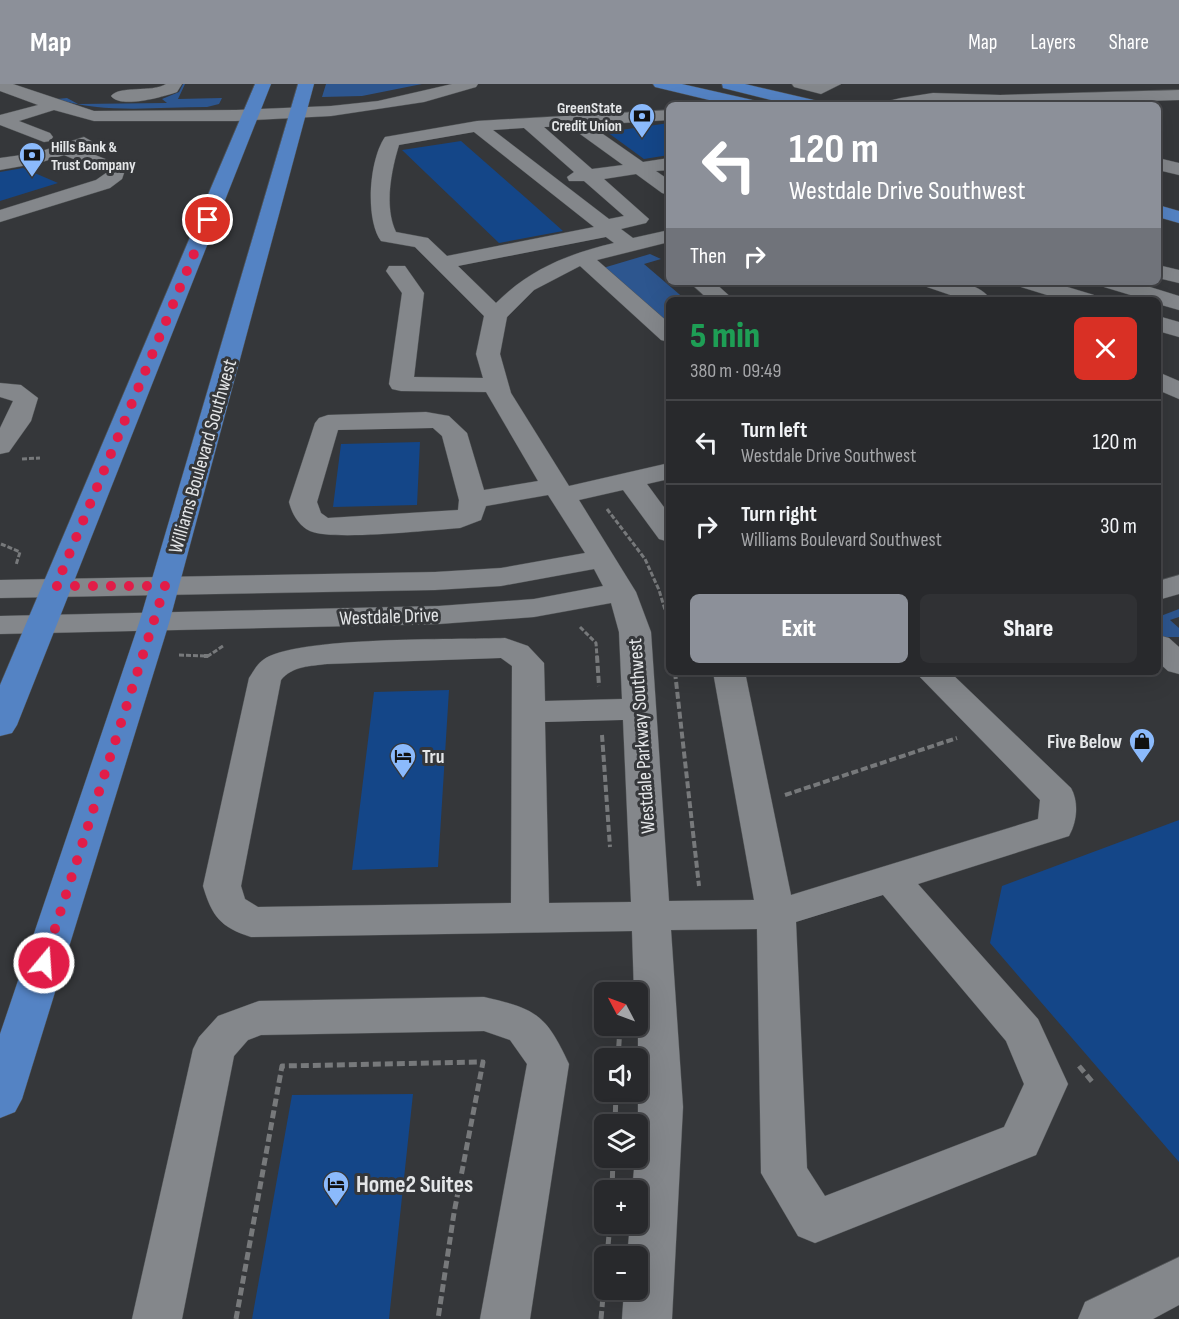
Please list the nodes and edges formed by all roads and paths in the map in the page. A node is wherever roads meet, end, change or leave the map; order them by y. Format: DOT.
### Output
graph roads {
  1 [pos="174,84"];
  2 [pos="263,84"];
  3 [pos="306,84"];
  4 [pos="470,84"];
  5 [pos="661,84"];
  6 [pos="725,84"];
  7 [pos="800,84"];
  8 [pos="833,84"];
  9 [pos="908,84"];
  10 [pos="1036,84"];
  11 [pos="1121,84"];
  12 [pos="3,85"];
  13 [pos="1179,86"];
  14 [pos="936,91"];
  15 [pos="1179,93"];
  16 [pos="1150,94"];
  17 [pos="78,96"];
  18 [pos="1098,96"];
  19 [pos="98,97"];
  20 [pos="36,98"];
  21 [pos="1051,98"];
  22 [pos="57,99"];
  23 [pos="1000,100"];
  24 [pos="738,102"];
  25 [pos="800,102"];
  26 [pos="910,102"];
  27 [pos="993,102"];
  28 [pos="1158,102"];
  29 [pos="0,107"];
  30 [pos="298,113"];
  31 [pos="252,114"];
  32 [pos="666,115"];
  33 [pos="105,116"];
  34 [pos="572,120"];
  35 [pos="528,123"];
  36 [pos="477,126"];
  37 [pos="44,136"];
  38 [pos="87,139"];
  39 [pos="0,150"];
  40 [pos="66,150"];
  41 [pos="39,158"];
  42 [pos="0,164"];
  43 [pos="666,164"];
  44 [pos="1161,165"];
  45 [pos="638,168"];
  46 [pos="1179,169"];
  47 [pos="0,170"];
  48 [pos="590,175"];
  49 [pos="549,182"];
  50 [pos="666,187"];
  51 [pos="1161,194"];
  52 [pos="1179,198"];
  53 [pos="1161,212"];
  54 [pos="0,216"];
  55 [pos="1179,217"];
  56 [pos="607,228"];
  57 [pos="649,231"];
  58 [pos="666,253"];
  59 [pos="582,257"];
  60 [pos="443,263"];
  61 [pos="397,271"];
  62 [pos="1161,272"];
  63 [pos="1179,277"];
  64 [pos="704,285"];
  65 [pos="945,285"];
  66 [pos="1122,285"];
  67 [pos="1064,286"];
  68 [pos="719,297"];
  69 [pos="975,297"];
  70 [pos="1081,297"];
  71 [pos="1160,297"];
  72 [pos="1161,297"];
  73 [pos="1179,303"];
  74 [pos="496,315"];
  75 [pos="1161,324"];
  76 [pos="1179,330"];
  77 [pos="666,332"];
  78 [pos="1161,381"];
  79 [pos="496,386"];
  80 [pos="0,390"];
  81 [pos="1179,392"];
  82 [pos="0,446"];
  83 [pos="666,472"];
  84 [pos="630,480"];
  85 [pos="592,489"];
  86 [pos="559,491"];
  87 [pos="473,500"];
  88 [pos="666,529"];
  89 [pos="1,544"];
  90 [pos="612,575"];
  91 [pos="8,577"];
  92 [pos="1179,584"];
  93 [pos="56,586"];
  94 [pos="165,586"];
  95 [pos="1161,590"];
  96 [pos="666,613"];
  97 [pos="154,622"];
  98 [pos="0,625"];
  99 [pos="43,625"];
  100 [pos="571,627"];
  101 [pos="228,643"];
  102 [pos="1161,648"];
  103 [pos="179,655"];
  104 [pos="1179,664"];
  105 [pos="675,675"];
  106 [pos="730,675"];
  107 [pos="934,675"];
  108 [pos="640,709"];
  109 [pos="600,710"];
  110 [pos="529,712"];
  111 [pos="0,725"];
  112 [pos="964,736"];
  113 [pos="776,794"];
  114 [pos="610,850"];
  115 [pos="891,878"];
  116 [pos="776,914"];
  117 [pos="702,917"];
  118 [pos="652,918"];
  119 [pos="530,919"];
  120 [pos="1071,1057"];
  121 [pos="1094,1084"];
  122 [pos="0,1099"];
  123 [pos="1179,1280"];
  124 [pos="603,1300"];
  125 [pos="157,1319"];
  126 [pos="236,1319"];
  127 [pos="438,1319"];
  128 [pos="505,1319"];
  129 [pos="601,1319"];
  130 [pos="647,1319"];
  131 [pos="1103,1319"];
  1 -- 19 [label="street"];
  2 -- 31 [label="main road"];
  3 -- 30 [label="main road, Williams Boulevard Southwest"];
  4 -- 30 [label="street"];
  5 -- 24 [label="main road"];
  6 -- 25 [label="main road"];
  7 -- 8 [label="street"];
  9 -- 14 [label="street"];
  10 -- 21 [label="street"];
  11 -- 18 [label="street"];
  12 -- 20 [label="street"];
  13 -- 15 [label="street"];
  15 -- 16 [label="street"];
  16 -- 18 [label="street"];
  16 -- 28 [label="street"];
  17 -- 22 [label="street"];
  18 -- 21 [label="street"];
  20 -- 22 [label="street"];
  20 -- 29 [label="street"];
  21 -- 23 [label="street"];
  22 -- 33 [label="street"];
  22 -- 37 [label="street"];
  23 -- 26 [label="street"];
  23 -- 27 [label="street"];
  30 -- 31 [label="street"];
  30 -- 94 [label="main road, Williams Boulevard Southwest"];
  31 -- 33 [label="street"];
  31 -- 93 [label="main road"];
  32 -- 34 [label="street"];
  33 -- 38 [label="street"];
  34 -- 35 [label="street"];
  34 -- 45 [label="street"];
  35 -- 36 [label="street"];
  35 -- 48 [label="street"];
  36 -- 49 [label="street"];
  36 -- 60 [label="street"];
  37 -- 38 [label="street"];
  37 -- 39 [label="street"];
  38 -- 40 [label="street"];
  40 -- 41 [label="street"];
  40 -- 54 [label="street"];
  41 -- 42 [label="street"];
  41 -- 47 [label="street"];
  43 -- 45 [label="street"];
  44 -- 46 [label="street"];
  45 -- 48 [label="street"];
  45 -- 50 [label="street"];
  48 -- 49 [label="street"];
  48 -- 57 [label="street"];
  49 -- 56 [label="street"];
  51 -- 52 [label="main road"];
  53 -- 55 [label="main road"];
  56 -- 57 [label="street"];
  56 -- 57 [label="street"];
  56 -- 60 [label="street"];
  57 -- 58 [label="street"];
  57 -- 59 [label="street"];
  59 -- 74 [label="street"];
  59 -- 77 [label="street"];
  60 -- 74 [label="street"];
  61 -- 79 [label="street"];
  62 -- 63 [label="street"];
  64 -- 68 [label="street"];
  65 -- 69 [label="street"];
  66 -- 71 [label="street"];
  67 -- 70 [label="street"];
  72 -- 73 [label="street"];
  74 -- 79 [label="street, Westdale Parkway Southwest"];
  75 -- 76 [label="street"];
  78 -- 81 [label="street"];
  79 -- 86 [label="street, Westdale Parkway Southwest"];
  80 -- 82 [label="street"];
  83 -- 84 [label="street"];
  84 -- 85 [label="street"];
  84 -- 88 [label="street"];
  85 -- 86 [label="street"];
  85 -- 96 [label="path"];
  86 -- 87 [label="street"];
  86 -- 90 [label="street, Westdale Parkway Southwest"];
  87 -- 87 [label="street"];
  89 -- 91 [label="path"];
  90 -- 94 [label="street, Westdale Drive"];
  90 -- 97 [label="street, Westdale Drive"];
  90 -- 108 [label="street, Westdale Parkway Southwest"];
  91 -- 93 [label="street, Westdale Drive"];
  92 -- 95 [label="street"];
  93 -- 94 [label="street, Westdale Drive"];
  93 -- 99 [label="main road"];
  94 -- 97 [label="main road, Williams Boulevard Southwest"];
  97 -- 99 [label="street, Westdale Drive"];
  97 -- 122 [label="main road, Williams Boulevard Southwest"];
  98 -- 99 [label="street, Westdale Drive"];
  99 -- 111 [label="main road"];
  100 -- 109 [label="path"];
  101 -- 103 [label="path"];
  102 -- 104 [label="street"];
  105 -- 117 [label="path"];
  106 -- 116 [label="street"];
  107 -- 115 [label="street"];
  108 -- 109 [label="street"];
  108 -- 118 [label="street, Westdale Parkway Southwest"];
  109 -- 110 [label="street"];
  109 -- 114 [label="path"];
  110 -- 119 [label="street"];
  110 -- 119 [label="street"];
  112 -- 113 [label="path"];
  115 -- 116 [label="street"];
  115 -- 116 [label="street"];
  116 -- 117 [label="street"];
  117 -- 118 [label="street"];
  118 -- 119 [label="street"];
  118 -- 130 [label="street, Westdale Parkway Southwest"];
  120 -- 121 [label="path"];
  123 -- 131 [label="street"];
  124 -- 129 [label="path"];
  125 -- 128 [label="street"];
  126 -- 127 [label="path"];
}
